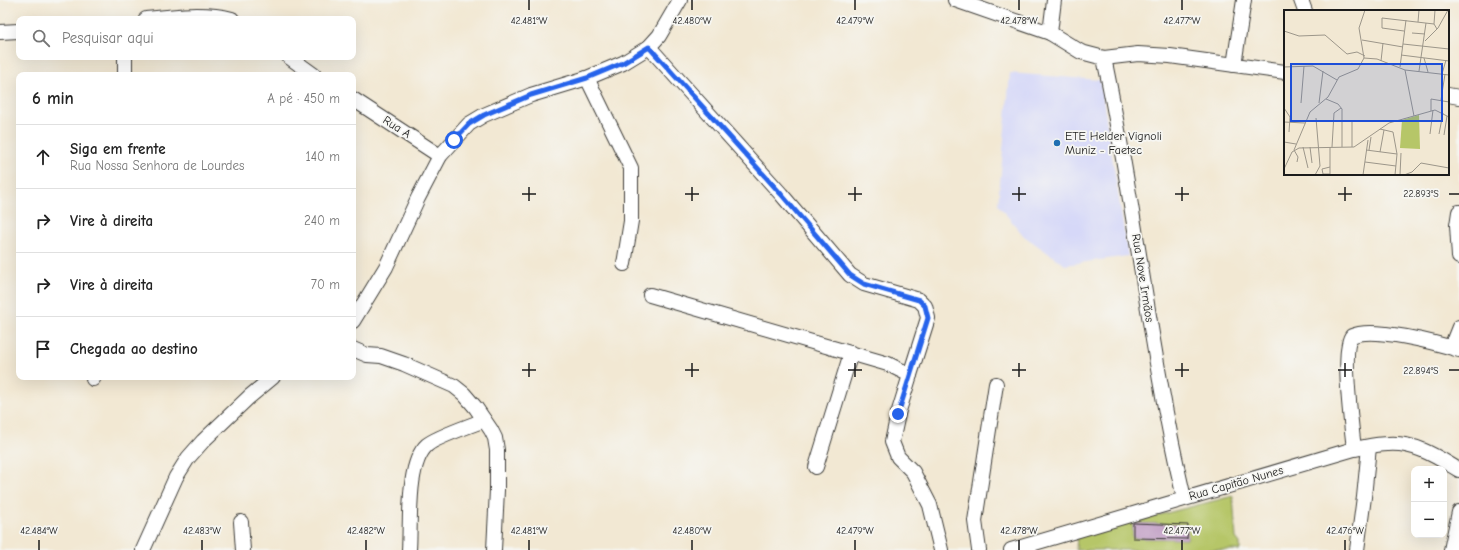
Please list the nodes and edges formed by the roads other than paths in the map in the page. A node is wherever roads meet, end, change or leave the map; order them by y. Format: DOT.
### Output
graph roads {
  1 [pos="680,0"];
  2 [pos="955,0"];
  3 [pos="1054,0"];
  4 [pos="1244,0"];
  5 [pos="1301,0"];
  6 [pos="1304,10"];
  7 [pos="171,16"];
  8 [pos="218,16"];
  9 [pos="16,31"];
  10 [pos="0,32"];
  11 [pos="1050,33"];
  12 [pos="649,47"];
  13 [pos="1104,58"];
  14 [pos="126,60"];
  15 [pos="293,60"];
  16 [pos="1234,65"];
  17 [pos="125,72"];
  18 [pos="308,72"];
  19 [pos="1284,72"];
  20 [pos="587,78"];
  21 [pos="1449,95"];
  22 [pos="1459,96"];
  23 [pos="356,101"];
  24 [pos="440,156"];
  25 [pos="1459,212"];
  26 [pos="1458,240"];
  27 [pos="1459,257"];
  28 [pos="624,264"];
  29 [pos="650,295"];
  30 [pos="356,316"];
  31 [pos="1459,327"];
  32 [pos="1455,349"];
  33 [pos="356,350"];
  34 [pos="851,353"];
  35 [pos="910,375"];
  36 [pos="269,380"];
  37 [pos="996,384"];
  38 [pos="484,420"];
  39 [pos="1368,447"];
  40 [pos="1354,449"];
  41 [pos="816,467"];
  42 [pos="1459,470"];
  43 [pos="1184,498"];
  44 [pos="1459,512"];
  45 [pos="242,522"];
  46 [pos="143,550"];
  47 [pos="243,550"];
  48 [pos="409,550"];
  49 [pos="494,550"];
  50 [pos="941,550"];
  51 [pos="979,550"];
  52 [pos="1011,550"];
  53 [pos="1357,550"];
  54 [pos="1451,550"];
  1 -- 12 [label="street"];
  2 -- 11 [label="street"];
  3 -- 11 [label="street"];
  4 -- 16 [label="street"];
  5 -- 6 [label="street"];
  7 -- 8 [label="street"];
  9 -- 10 [label="street"];
  11 -- 13 [label="street"];
  12 -- 20 [label="street"];
  12 -- 35 [label="street"];
  13 -- 16 [label="street"];
  13 -- 43 [label="street, Rua Nove Irmãos"];
  14 -- 17 [label="street"];
  15 -- 18 [label="street"];
  16 -- 19 [label="street"];
  20 -- 24 [label="street"];
  20 -- 28 [label="street"];
  21 -- 22 [label="street"];
  23 -- 24 [label="street, Rua A"];
  24 -- 30 [label="street"];
  25 -- 26 [label="street"];
  26 -- 27 [label="street"];
  29 -- 34 [label="street"];
  31 -- 32 [label="street"];
  32 -- 40 [label="street"];
  33 -- 38 [label="street"];
  34 -- 35 [label="street"];
  34 -- 41 [label="street"];
  35 -- 50 [label="street"];
  36 -- 46 [label="street"];
  37 -- 51 [label="street"];
  38 -- 48 [label="street"];
  38 -- 49 [label="street"];
  39 -- 40 [label="street, Rua Capitão Nunes"];
  39 -- 42 [label="street, Rua Capitão Nunes"];
  39 -- 53 [label="street"];
  40 -- 43 [label="street, Rua Capitão Nunes"];
  43 -- 52 [label="street, Rua Capitão Nunes"];
  44 -- 54 [label="street"];
  45 -- 47 [label="street"];
}
